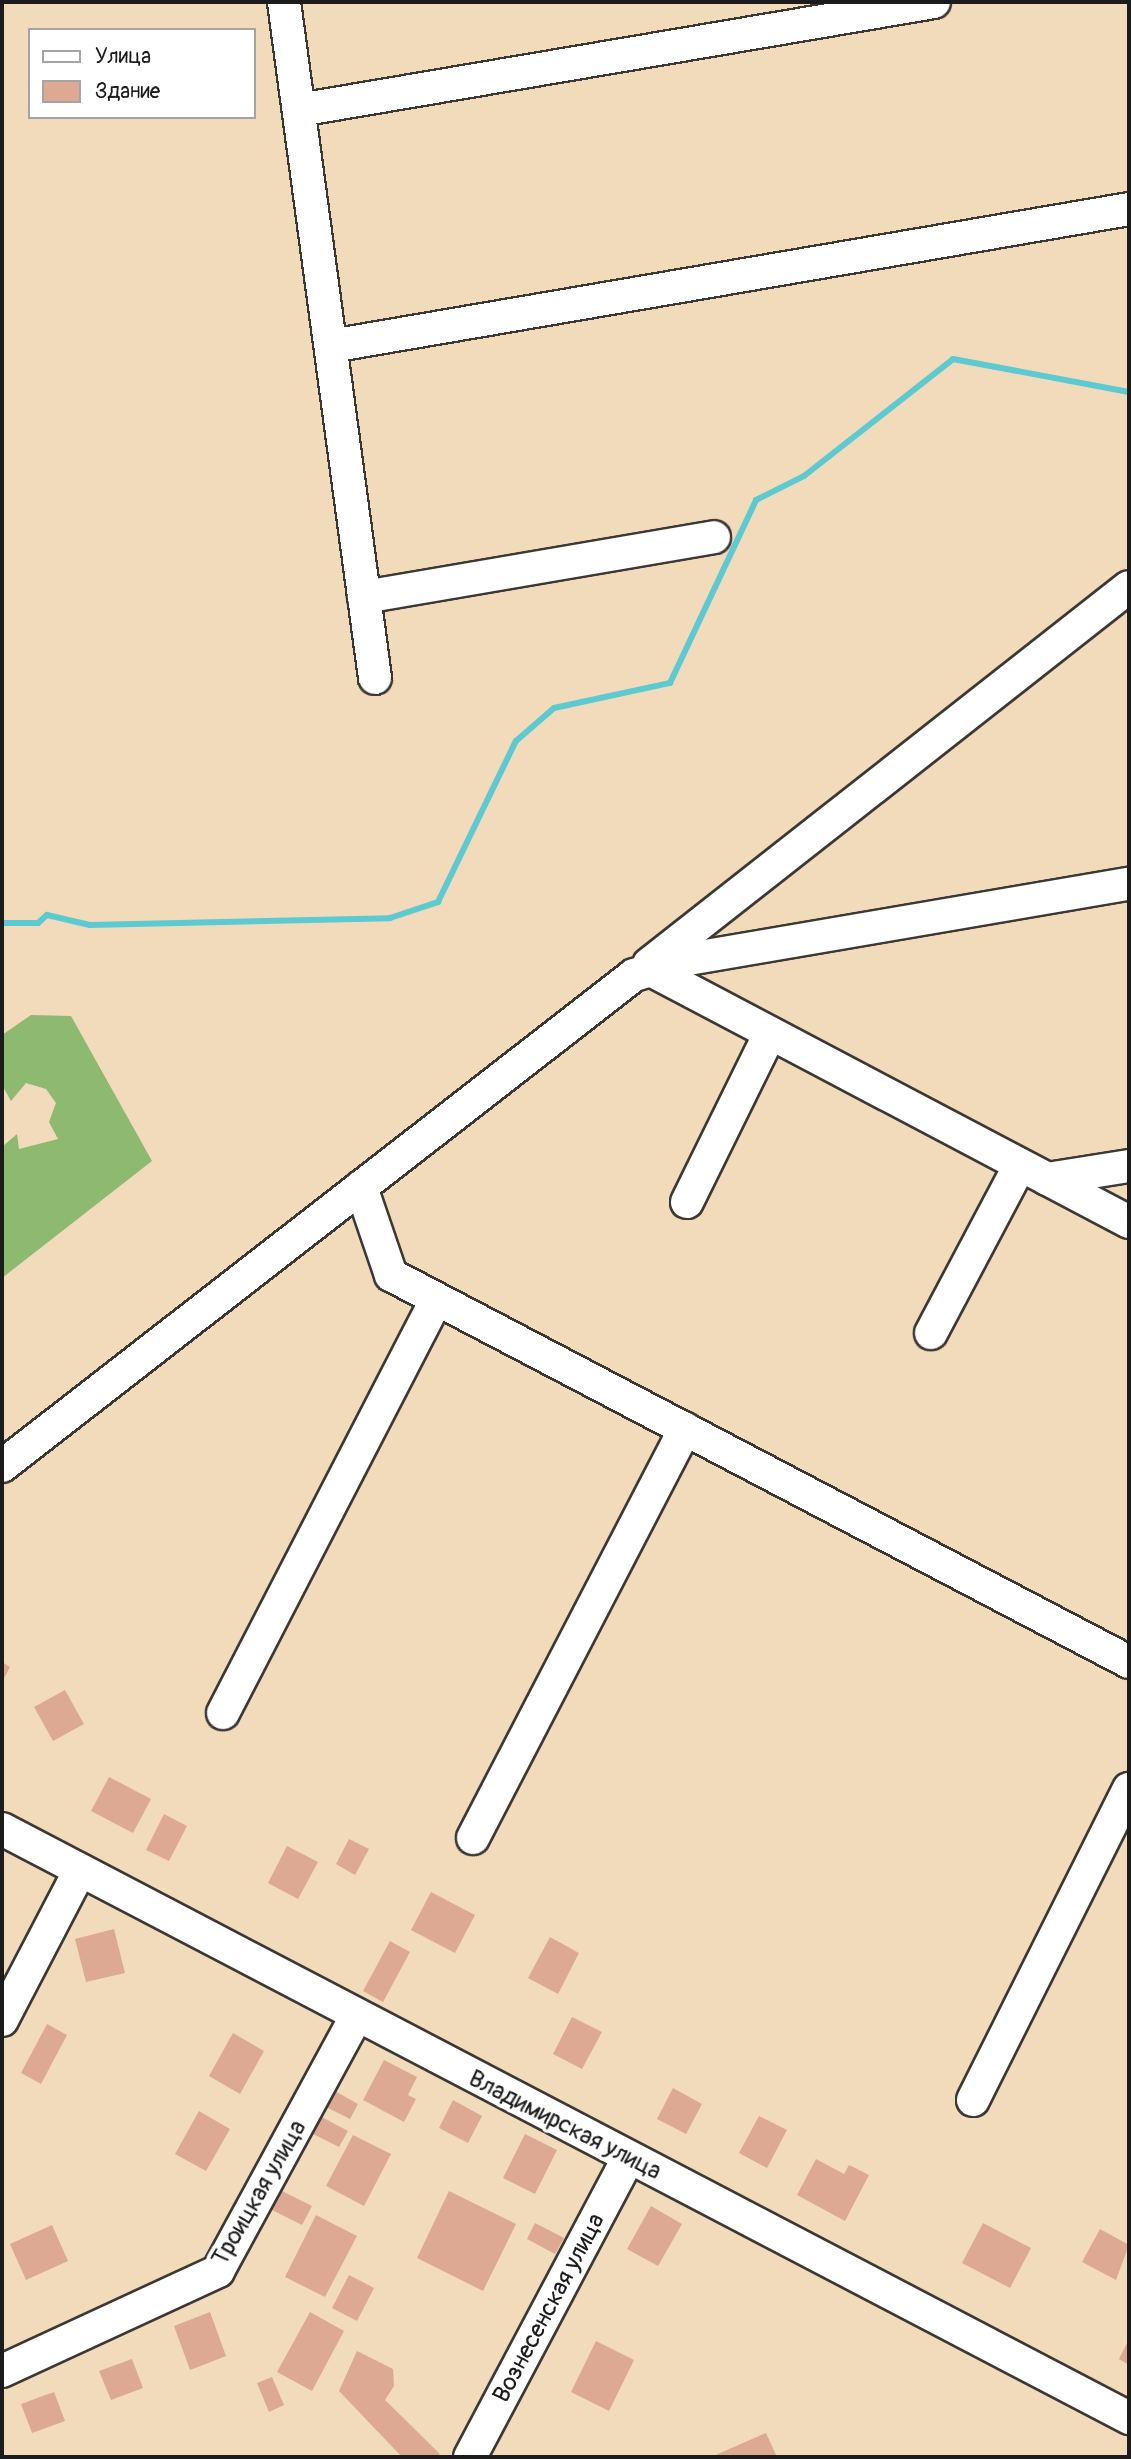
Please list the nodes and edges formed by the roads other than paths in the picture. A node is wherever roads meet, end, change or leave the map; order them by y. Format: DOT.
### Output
graph roads {
  1 [pos="284,2"];
  2 [pos="934,2"];
  3 [pos="299,110"];
  4 [pos="1129,209"];
  5 [pos="331,346"];
  6 [pos="714,537"];
  7 [pos="1129,587"];
  8 [pos="364,597"];
  9 [pos="375,678"];
  10 [pos="1129,884"];
  11 [pos="643,973"];
  12 [pos="770,1033"];
  13 [pos="1129,1166"];
  14 [pos="1034,1172"];
  15 [pos="361,1187"];
  16 [pos="687,1202"];
  17 [pos="1129,1222"];
  18 [pos="436,1300"];
  19 [pos="931,1333"];
  20 [pos="685,1429"];
  21 [pos="2,1466"];
  22 [pos="1129,1662"];
  23 [pos="223,1713"];
  24 [pos="1129,1789"];
  25 [pos="2,1829"];
  26 [pos="473,1838"];
  27 [pos="80,1870"];
  28 [pos="355,2019"];
  29 [pos="2,2020"];
  30 [pos="973,2100"];
  31 [pos="628,2158"];
  32 [pos="2,2371"];
  33 [pos="1129,2418"];
  34 [pos="470,2457"];
  1 -- 3 [label="street"];
  2 -- 3 [label="street"];
  3 -- 5 [label="street"];
  4 -- 5 [label="street"];
  5 -- 8 [label="street"];
  6 -- 8 [label="street"];
  7 -- 11 [label="street"];
  8 -- 9 [label="street"];
  10 -- 11 [label="street"];
  11 -- 12 [label="street"];
  11 -- 15 [label="street"];
  12 -- 14 [label="street"];
  12 -- 16 [label="street"];
  13 -- 14 [label="street"];
  14 -- 17 [label="street"];
  14 -- 19 [label="street"];
  15 -- 18 [label="street"];
  15 -- 21 [label="street"];
  18 -- 20 [label="street"];
  18 -- 23 [label="street"];
  20 -- 22 [label="street"];
  20 -- 26 [label="street"];
  24 -- 30 [label="street"];
  25 -- 27 [label="street, Владимирская улица"];
  27 -- 28 [label="street, Владимирская улица"];
  27 -- 29 [label="street"];
  28 -- 31 [label="street, Владимирская улица"];
  28 -- 32 [label="street, Троицкая улица"];
  31 -- 33 [label="street, Владимирская улица"];
  31 -- 34 [label="street, Вознесенская улица"];
}
